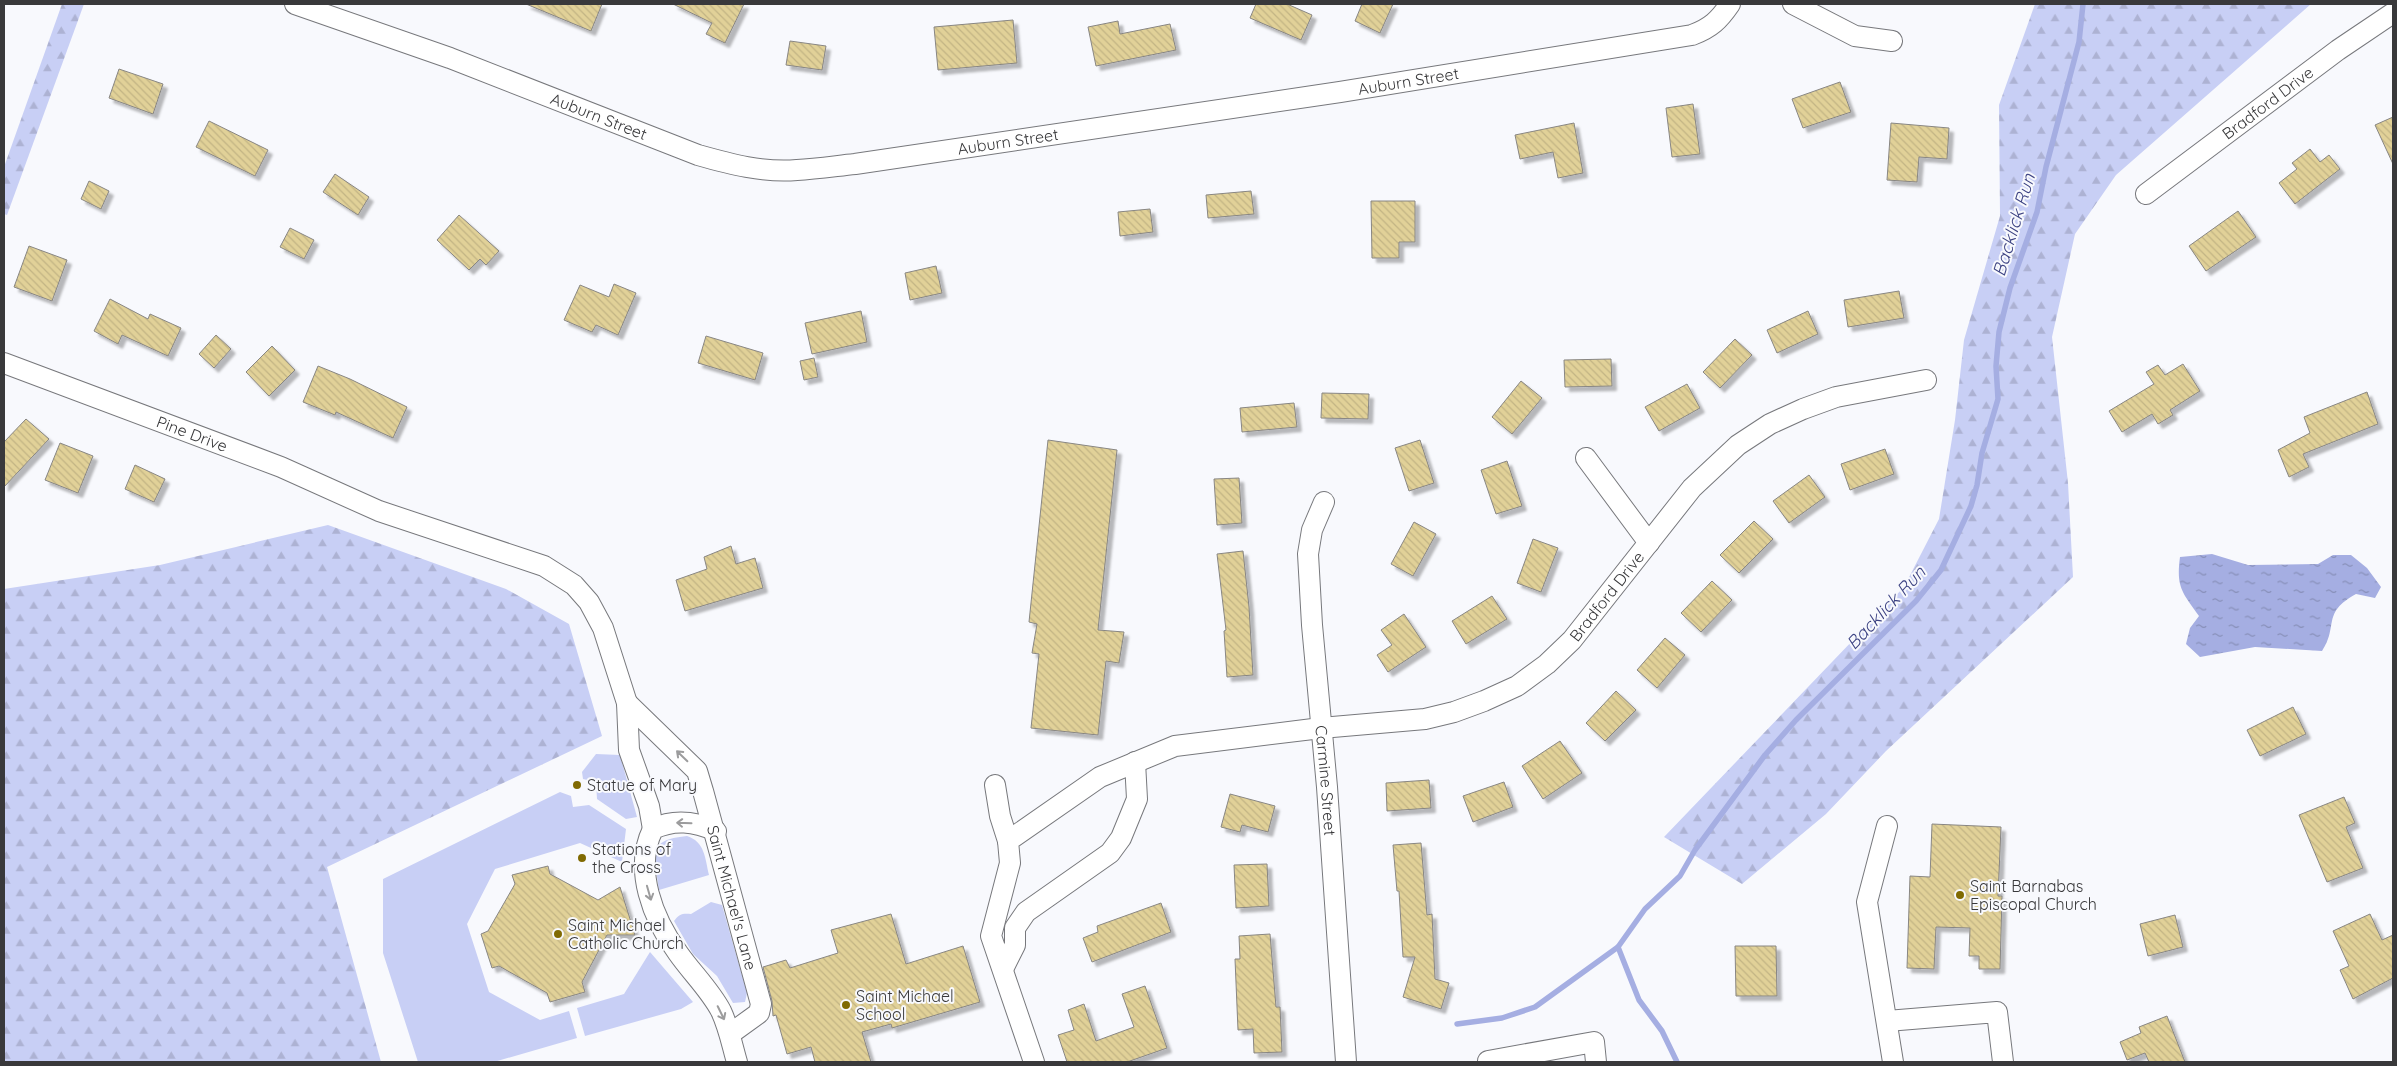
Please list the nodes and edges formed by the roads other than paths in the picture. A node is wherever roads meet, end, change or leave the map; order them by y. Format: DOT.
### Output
graph roads {
  1 [pos="295,4"];
  2 [pos="1730,4"];
  3 [pos="1793,4"];
  4 [pos="2393,13"];
  5 [pos="1892,41"];
  6 [pos="2146,194"];
  7 [pos="4,363"];
  8 [pos="1926,380"];
  9 [pos="1586,458"];
  10 [pos="1324,502"];
  11 [pos="1649,543"];
  12 [pos="627,703"];
  13 [pos="1320,728"];
  14 [pos="1135,762"];
  15 [pos="995,785"];
  16 [pos="1887,826"];
  17 [pos="653,829"];
  18 [pos="716,831"];
  19 [pos="1008,841"];
  20 [pos="1003,969"];
  21 [pos="1887,1022"];
  22 [pos="730,1034"];
  23 [pos="1488,1061"];
  24 [pos="737,1062"];
  25 [pos="1034,1062"];
  26 [pos="1346,1062"];
  27 [pos="1596,1062"];
  28 [pos="1893,1062"];
  29 [pos="2003,1062"];
  1 -- 2 [label="street, Auburn Street"];
  3 -- 5 [label="street"];
  4 -- 6 [label="street, Bradford Drive"];
  7 -- 12 [label="street, Pine Drive"];
  8 -- 11 [label="street, Bradford Drive"];
  9 -- 11 [label="street"];
  10 -- 13 [label="street, Carmine Street"];
  11 -- 13 [label="street, Bradford Drive"];
  12 -- 17 [label="street"];
  18 -- 12 [label="street, one-way"];
  13 -- 14 [label="street, Bradford Drive"];
  13 -- 26 [label="street, Carmine Street"];
  14 -- 19 [label="street, Bradford Drive"];
  14 -- 20 [label="street"];
  15 -- 19 [label="street"];
  16 -- 21 [label="street"];
  18 -- 17 [label="street, Saint Michael's Lane, one-way"];
  17 -- 22 [label="street, one-way"];
  18 -- 22 [label="street, Saint Michael's Lane"];
  19 -- 20 [label="street"];
  20 -- 25 [label="street"];
  21 -- 28 [label="street"];
  21 -- 29 [label="street"];
  22 -- 24 [label="street"];
  23 -- 27 [label="street"];
}
